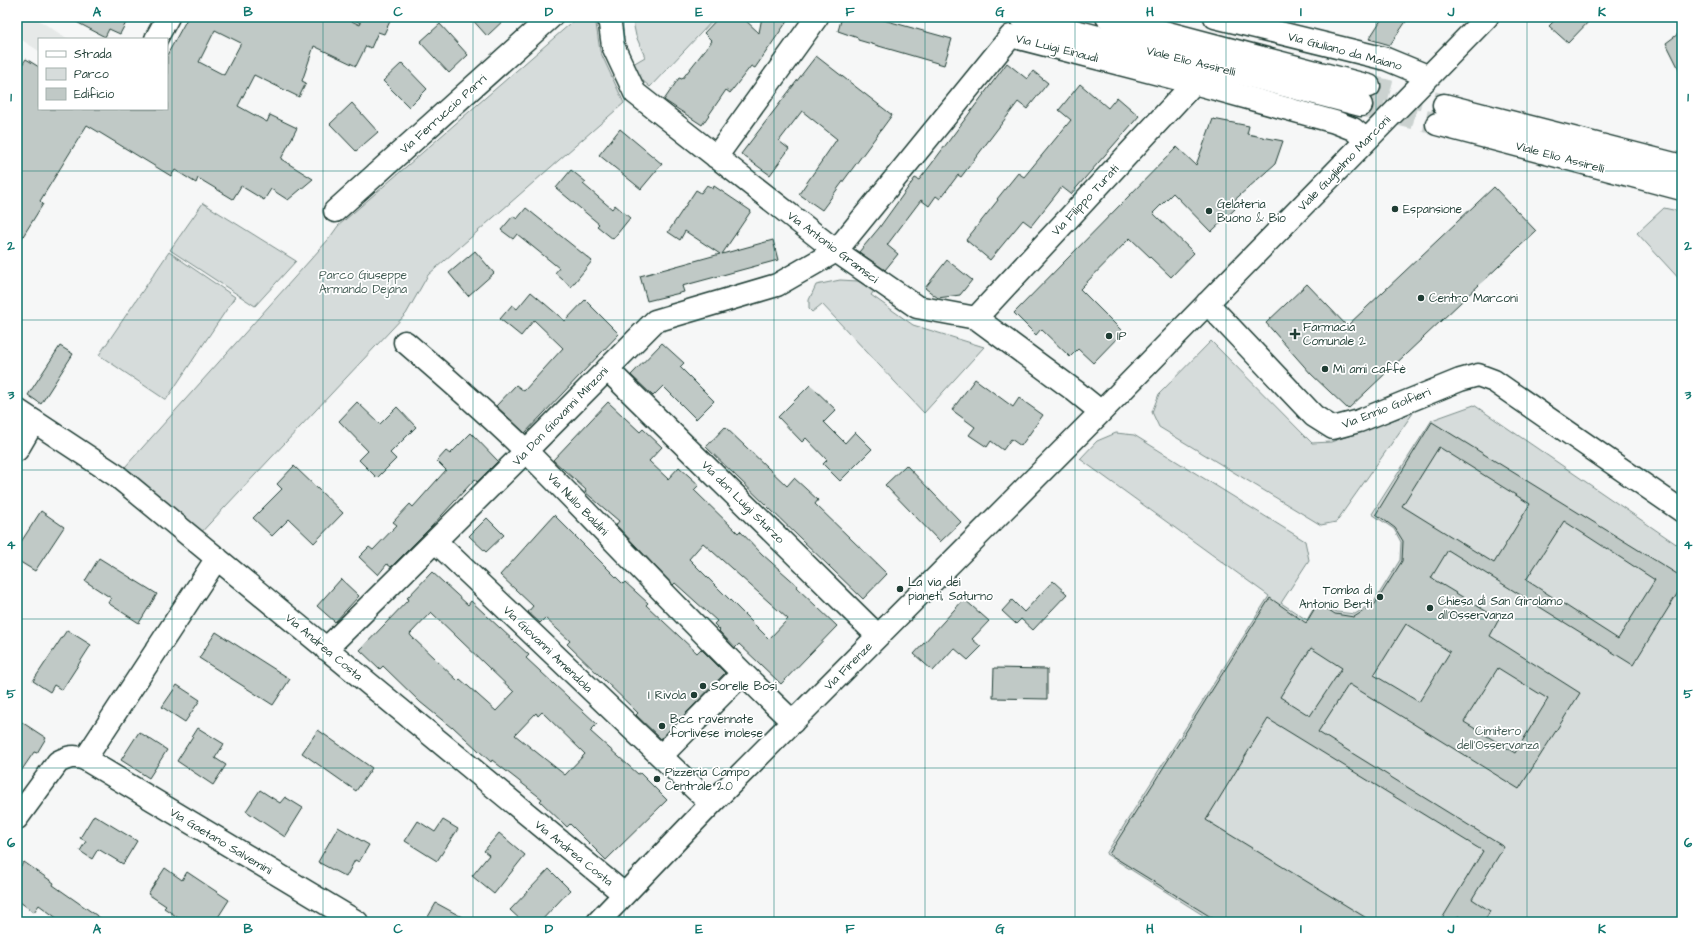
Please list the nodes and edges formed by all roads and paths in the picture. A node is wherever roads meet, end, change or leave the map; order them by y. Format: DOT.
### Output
graph roads {
  1 [pos="168,17"];
  2 [pos="551,17"];
  3 [pos="609,17"];
  4 [pos="817,17"];
  5 [pos="1021,17"];
  6 [pos="1107,17"];
  7 [pos="1215,17"];
  8 [pos="1487,17"];
  9 [pos="157,38"];
  10 [pos="1427,77"];
  11 [pos="1194,83"];
  12 [pos="1366,140"];
  13 [pos="716,157"];
  14 [pos="1682,166"];
  15 [pos="1682,189"];
  16 [pos="335,211"];
  17 [pos="836,251"];
  18 [pos="1207,303"];
  19 [pos="976,318"];
  20 [pos="405,342"];
  21 [pos="607,369"];
  22 [pos="1101,412"];
  23 [pos="26,416"];
  24 [pos="17,450"];
  25 [pos="526,451"];
  26 [pos="1682,511"];
  27 [pos="435,541"];
  28 [pos="218,558"];
  29 [pos="878,636"];
  30 [pos="326,649"];
  31 [pos="742,674"];
  32 [pos="793,722"];
  33 [pos="661,756"];
  34 [pos="85,759"];
  35 [pos="711,804"];
  36 [pos="17,818"];
  37 [pos="624,894"];
  38 [pos="357,922"];
  39 [pos="598,922"];
  1 -- 9 [label="street"];
  2 -- 16 [label="street, Via Ferruccio Parri"];
  3 -- 13 [label="street, Via Antonio Gramsci"];
  4 -- 13 [label="street"];
  5 -- 6 [label="street, Viale Elio Assirelli"];
  7 -- 10 [label="street, Via Giuliano da Maiano"];
  8 -- 10 [label="street, Viale Guglielmo Marconi"];
  10 -- 12 [label="street, Viale Guglielmo Marconi"];
  11 -- 12 [label="street, Via Luigi Einaudi"];
  11 -- 17 [label="street, Via Luigi Einaudi"];
  11 -- 19 [label="street, Via Filippo Turati"];
  12 -- 18 [label="street, Viale Guglielmo Marconi"];
  13 -- 17 [label="street, Via Antonio Gramsci"];
  14 -- 15 [label="street, Viale Elio Assirelli"];
  17 -- 19 [label="street, Via Antonio Gramsci"];
  17 -- 21 [label="street, Via Don Giovanni Minzoni"];
  18 -- 22 [label="street, Viale Guglielmo Marconi"];
  18 -- 26 [label="street, Via Ennio Golfieri"];
  19 -- 22 [label="street, Via Antonio Gramsci"];
  20 -- 25 [label="street, Via Nullo Baldini"];
  21 -- 25 [label="street, Via Don Giovanni Minzoni"];
  21 -- 29 [label="street, Via don Luigi Sturzo"];
  22 -- 29 [label="street, Via Firenze"];
  23 -- 24 [label="street"];
  23 -- 28 [label="street, Via Andrea Costa"];
  25 -- 27 [label="street, Via Don Giovanni Minzoni"];
  25 -- 31 [label="street, Via Nullo Baldini"];
  27 -- 30 [label="street, Via Don Giovanni Minzoni"];
  27 -- 33 [label="street, Via Giovanni Amendola"];
  28 -- 30 [label="street, Via Andrea Costa"];
  28 -- 34 [label="street"];
  29 -- 32 [label="street, Via Firenze"];
  30 -- 37 [label="street, Via Andrea Costa"];
  31 -- 32 [label="street, Via Nullo Baldini"];
  31 -- 33 [label="street"];
  32 -- 35 [label="street, Via Firenze"];
  33 -- 35 [label="street, Via Giovanni Amendola"];
  34 -- 36 [label="street, Via Gaetano Salvemini"];
  34 -- 38 [label="street, Via Gaetano Salvemini"];
  35 -- 37 [label="street, Via Firenze"];
  37 -- 39 [label="street, Via Firenze"];
}
